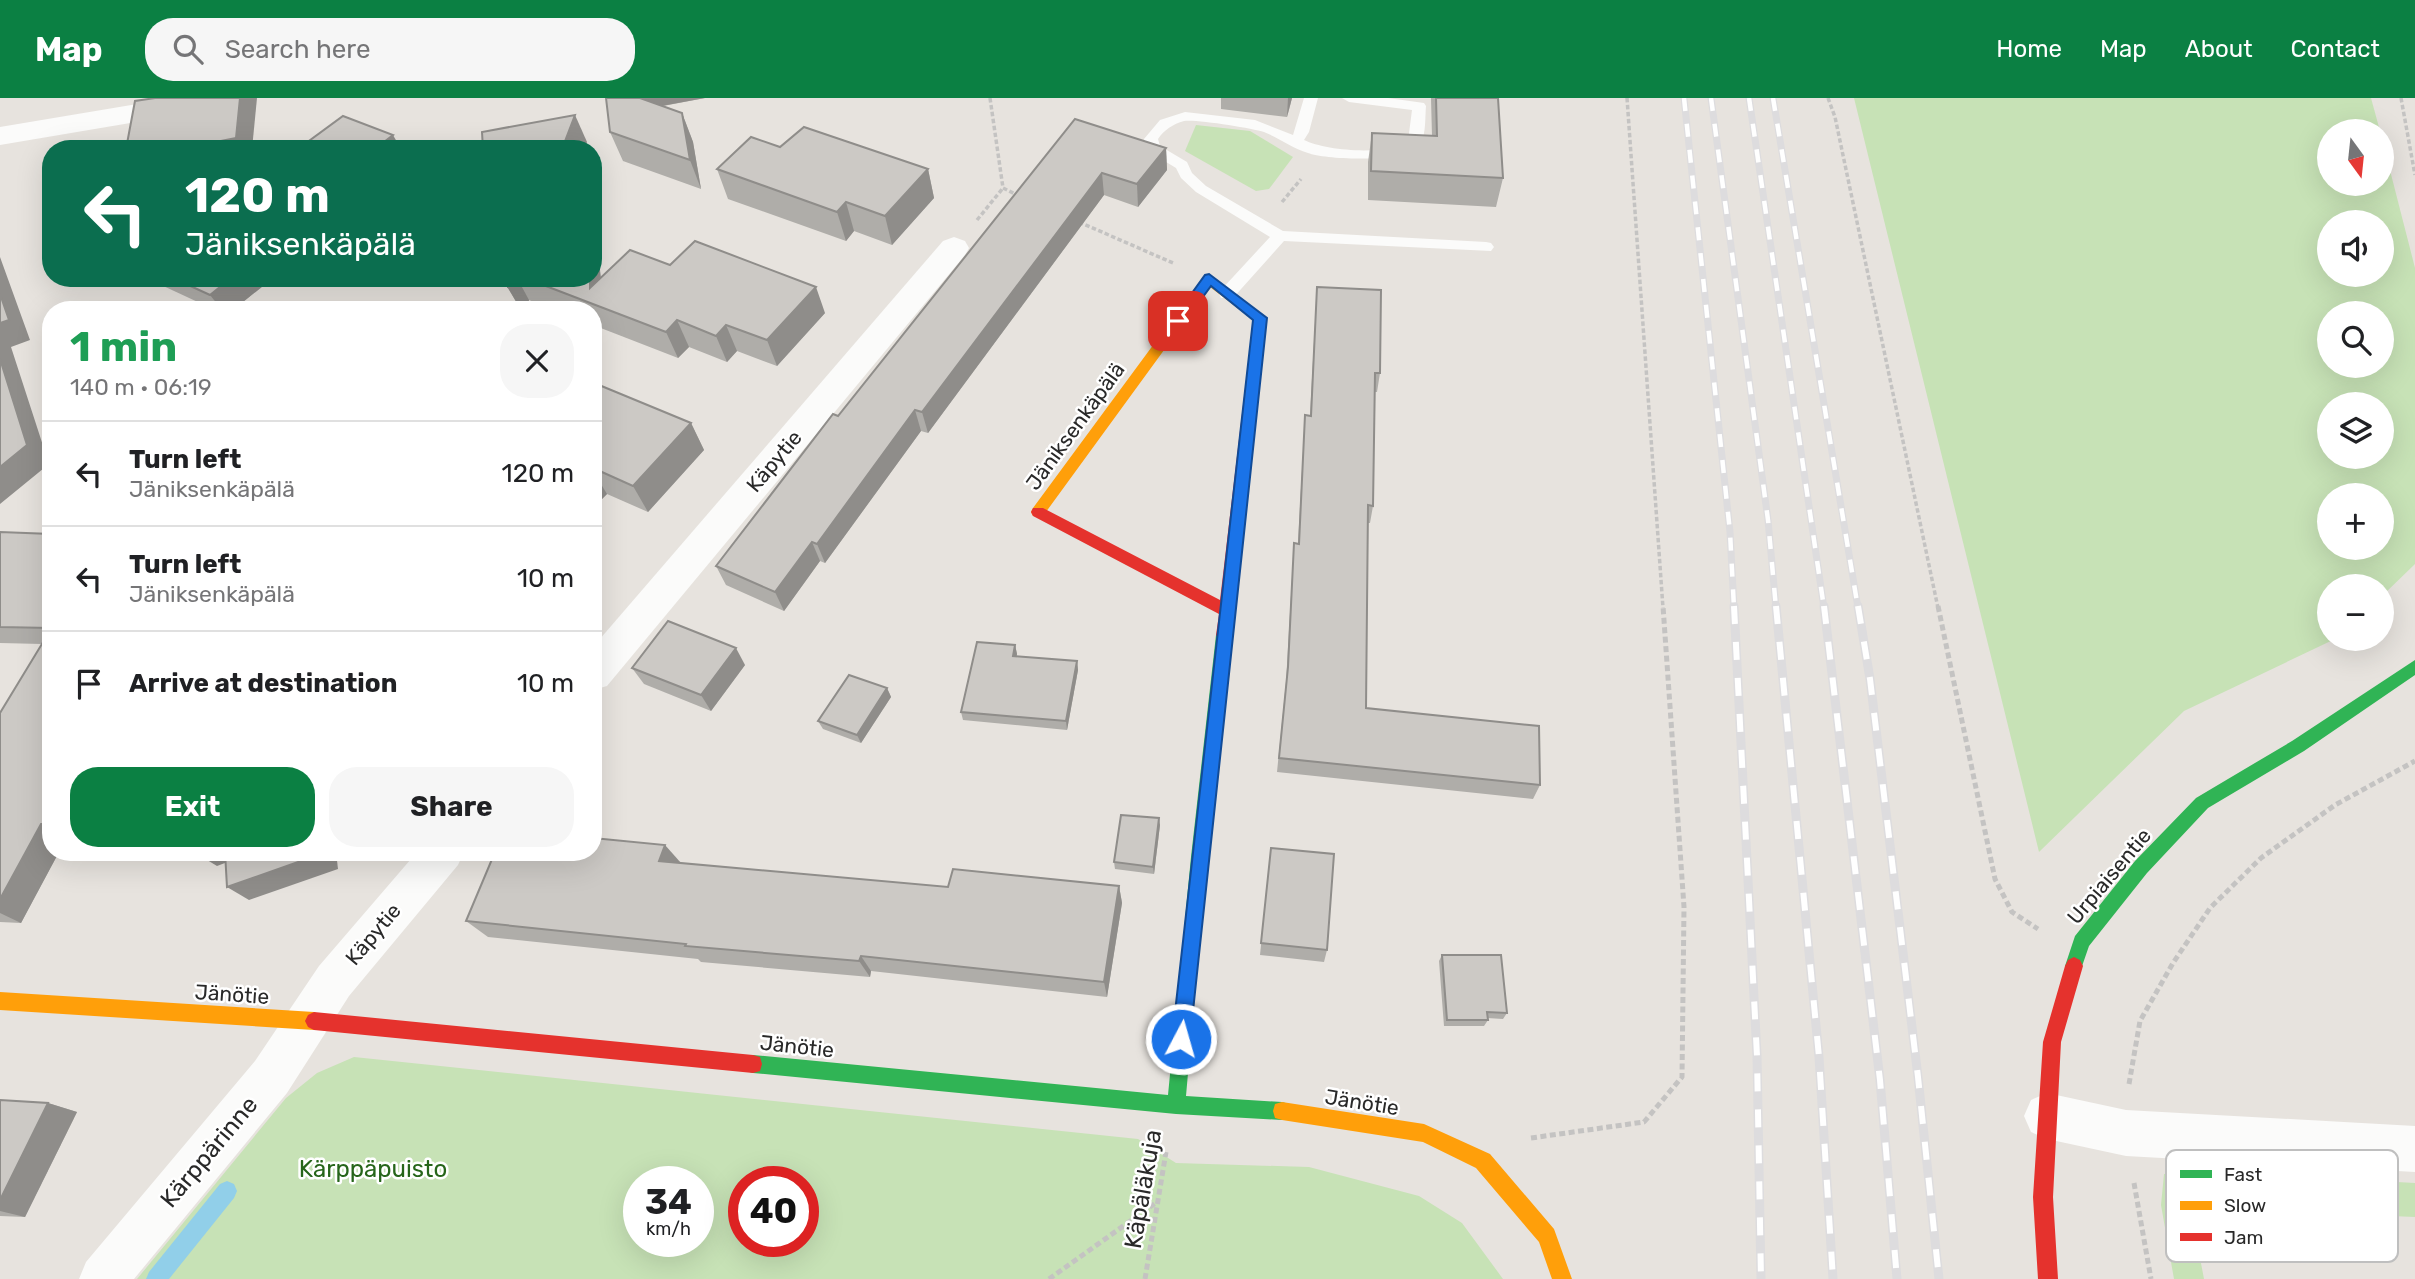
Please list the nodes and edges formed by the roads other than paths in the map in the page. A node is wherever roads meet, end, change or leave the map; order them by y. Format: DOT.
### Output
graph roads {
  1 [pos="225,98"];
  2 [pos="1311,98"];
  3 [pos="1349,98"];
  4 [pos="0,136"];
  5 [pos="1295,142"];
  6 [pos="1280,236"];
  7 [pos="1486,247"];
  8 [pos="954,248"];
  9 [pos="1227,294"];
  10 [pos="1229,612"];
  11 [pos="602,663"];
  12 [pos="2415,667"];
  13 [pos="435,861"];
  14 [pos="0,1001"];
  15 [pos="308,1020"];
  16 [pos="1176,1105"];
  17 [pos="2047,1116"];
  18 [pos="2415,1149"];
  19 [pos="103,1279"];
  20 [pos="1562,1279"];
  21 [pos="2048,1279"];
  1 -- 4 [label="street"];
  2 -- 5 [label="lane"];
  3 -- 5 [label="lane"];
  5 -- 6 [label="lane"];
  6 -- 7 [label="lane"];
  6 -- 9 [label="lane"];
  8 -- 11 [label="street, Käpytie"];
  9 -- 10 [label="street"];
  9 -- 10 [label="street, Jäniksenkäpälä"];
  10 -- 16 [label="street"];
  12 -- 17 [label="street, Urpiaisentie"];
  13 -- 15 [label="street, Käpytie"];
  14 -- 15 [label="street, Jänötie"];
  15 -- 16 [label="street, Jänötie"];
  15 -- 19 [label="street, Kärppärinne"];
  16 -- 20 [label="street, Jänötie"];
  17 -- 18 [label="street"];
  17 -- 21 [label="street, Urpiaisentie"];
}
